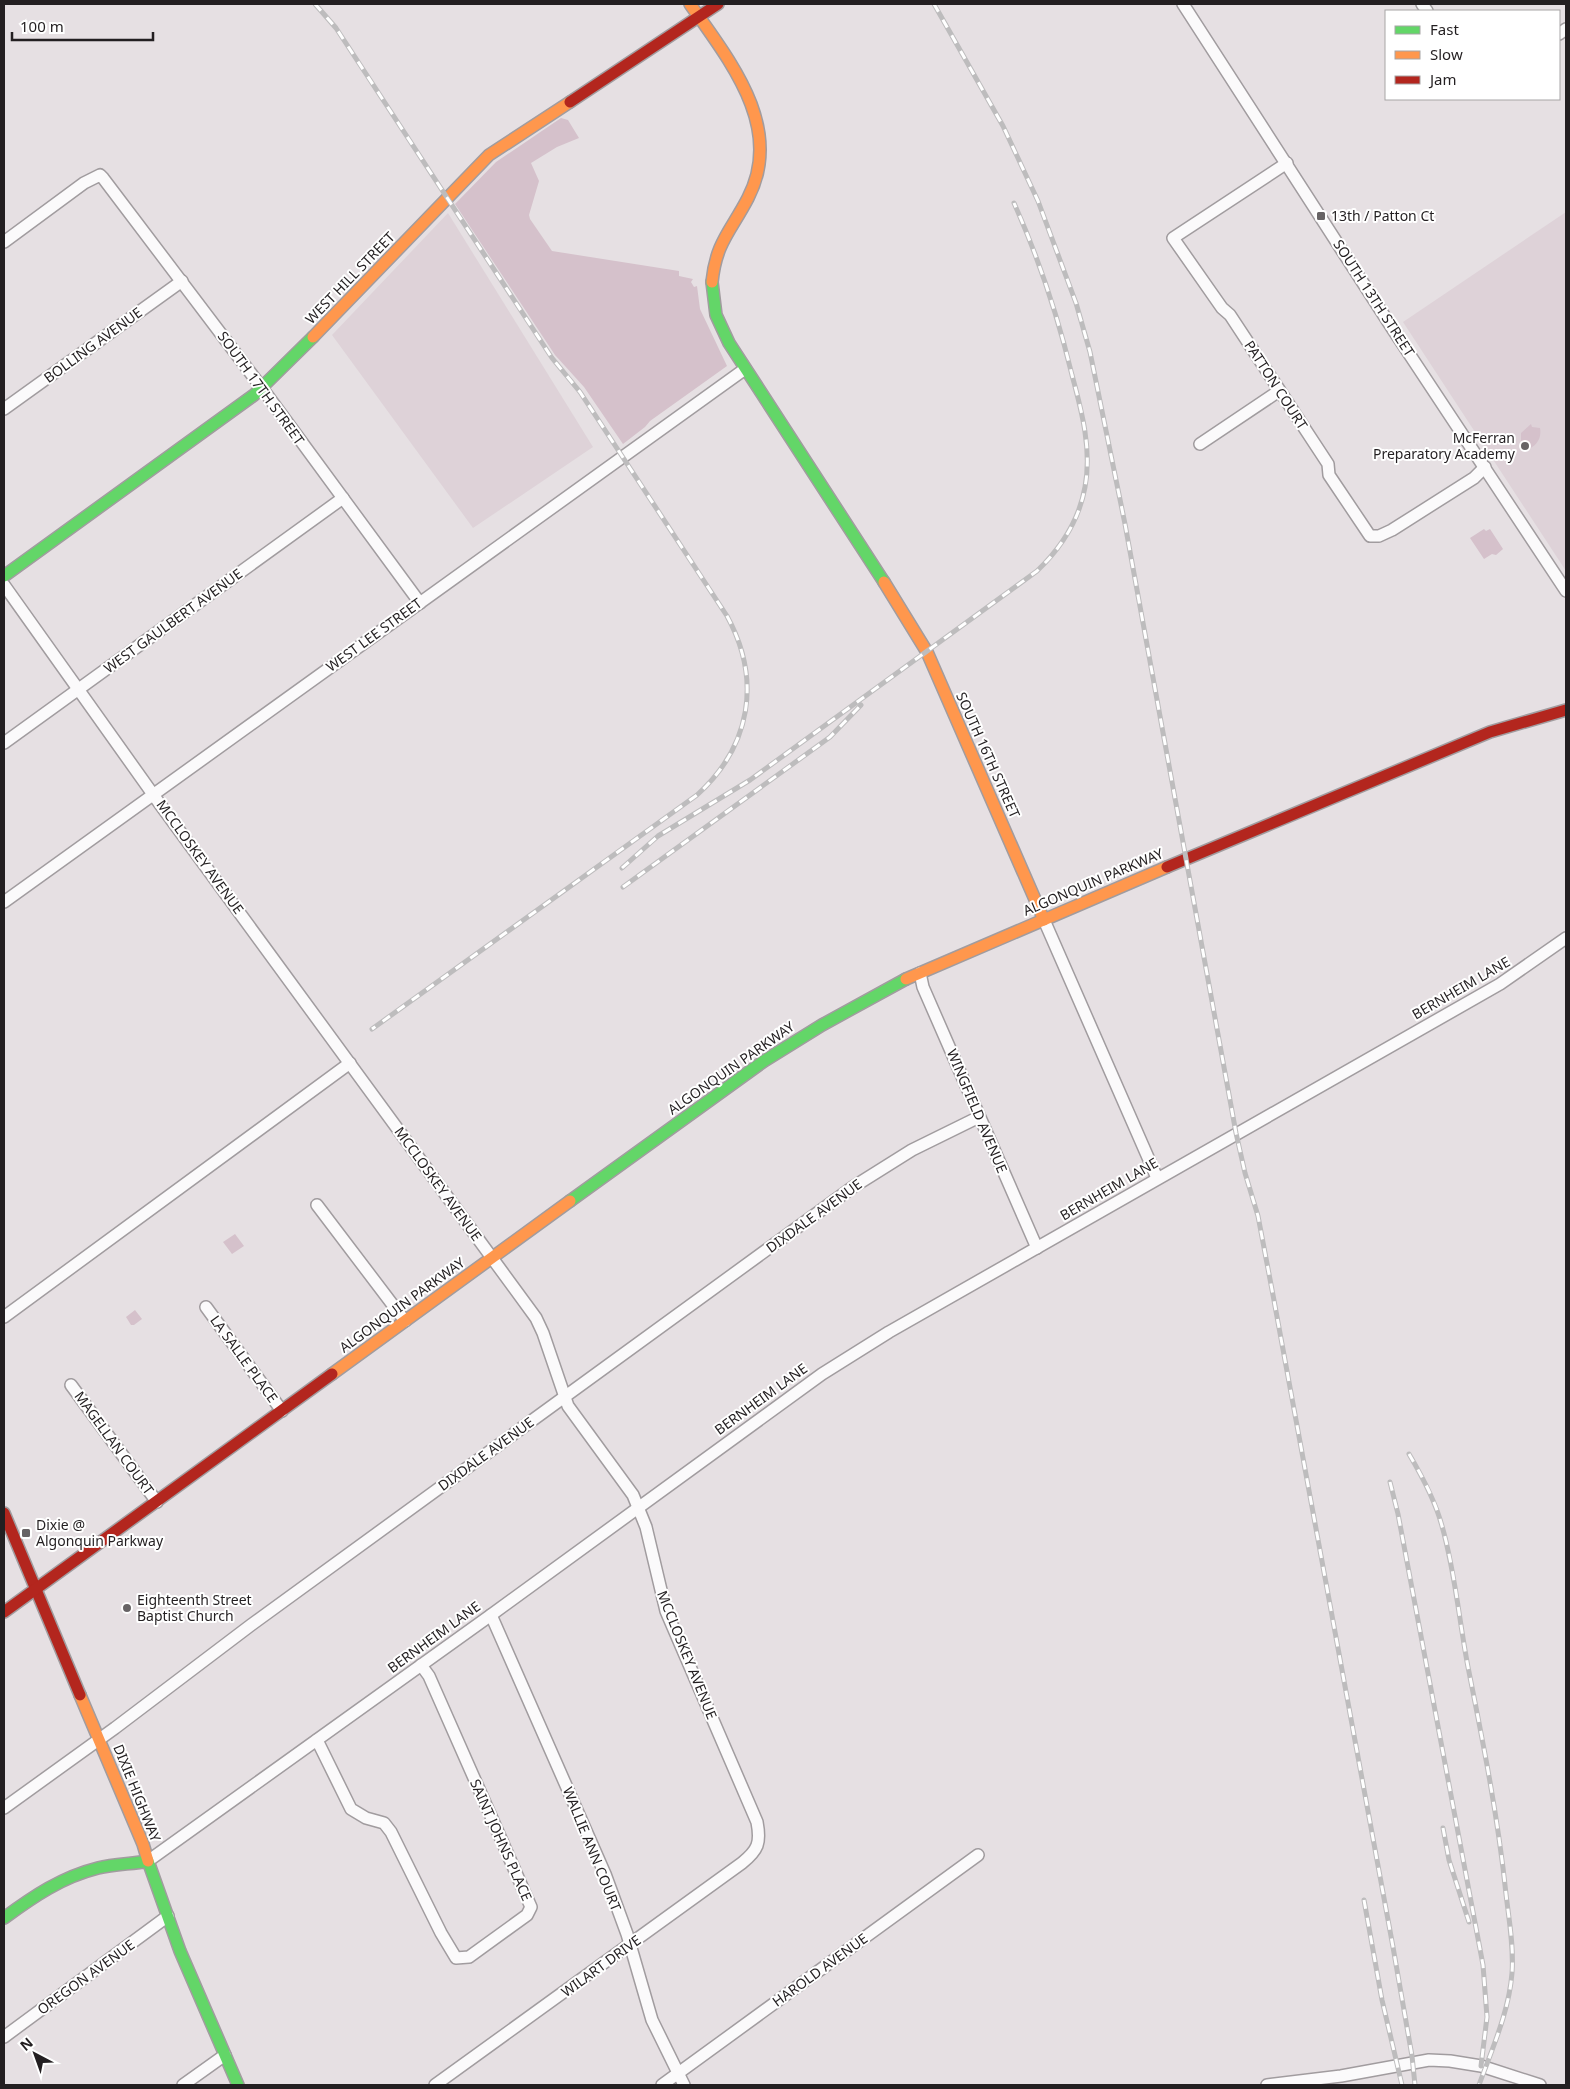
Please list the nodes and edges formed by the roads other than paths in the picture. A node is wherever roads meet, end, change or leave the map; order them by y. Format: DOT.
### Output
graph roads {
  1 [pos="690,4"];
  2 [pos="718,4"];
  3 [pos="1183,4"];
  4 [pos="699,17"];
  5 [pos="1287,163"];
  6 [pos="4,242"];
  7 [pos="182,281"];
  8 [pos="745,369"];
  9 [pos="262,388"];
  10 [pos="1279,391"];
  11 [pos="4,409"];
  12 [pos="1200,444"];
  13 [pos="1485,467"];
  14 [pos="343,498"];
  15 [pos="4,576"];
  16 [pos="4,586"];
  17 [pos="1566,591"];
  18 [pos="420,603"];
  19 [pos="78,689"];
  20 [pos="1566,710"];
  21 [pos="4,743"];
  22 [pos="154,794"];
  23 [pos="4,902"];
  24 [pos="1044,920"];
  25 [pos="1566,938"];
  26 [pos="920,973"];
  27 [pos="350,1063"];
  28 [pos="979,1117"];
  29 [pos="1157,1178"];
  30 [pos="317,1205"];
  31 [pos="1037,1248"];
  32 [pos="492,1258"];
  33 [pos="206,1307"];
  34 [pos="4,1317"];
  35 [pos="405,1321"];
  36 [pos="71,1385"];
  37 [pos="564,1397"];
  38 [pos="282,1411"];
  39 [pos="157,1502"];
  40 [pos="639,1508"];
  41 [pos="4,1513"];
  42 [pos="36,1589"];
  43 [pos="4,1612"];
  44 [pos="491,1615"];
  45 [pos="421,1665"];
  46 [pos="99,1740"];
  47 [pos="317,1740"];
  48 [pos="4,1808"];
  49 [pos="759,1840"];
  50 [pos="978,1855"];
  51 [pos="148,1861"];
  52 [pos="168,1916"];
  53 [pos="4,1918"];
  54 [pos="629,1945"];
  55 [pos="4,2037"];
  56 [pos="225,2055"];
  57 [pos="679,2073"];
  58 [pos="183,2085"];
  59 [pos="238,2085"];
  60 [pos="436,2085"];
  61 [pos="662,2085"];
  62 [pos="684,2085"];
  63 [pos="1267,2085"];
  64 [pos="1540,2085"];
  1 -- 4 [label="street, SOUTH 16TH STREET"];
  2 -- 4 [label="street, WEST HILL STREET"];
  3 -- 5 [label="street, SOUTH 13TH STREET"];
  4 -- 8 [label="street, SOUTH 16TH STREET"];
  4 -- 9 [label="street, WEST HILL STREET"];
  5 -- 10 [label="street, PATTON COURT"];
  5 -- 13 [label="street, SOUTH 13TH STREET"];
  6 -- 7 [label="street, SOUTH 17TH STREET"];
  7 -- 9 [label="street, SOUTH 17TH STREET"];
  7 -- 11 [label="street, BOLLING AVENUE"];
  8 -- 18 [label="street, WEST LEE STREET"];
  8 -- 24 [label="street, SOUTH 16TH STREET"];
  9 -- 14 [label="street, SOUTH 17TH STREET"];
  9 -- 15 [label="street, WEST HILL STREET"];
  10 -- 12 [label="street"];
  10 -- 13 [label="street, PATTON COURT"];
  13 -- 17 [label="street, SOUTH 13TH STREET"];
  14 -- 18 [label="street, SOUTH 17TH STREET"];
  14 -- 19 [label="street, WEST GAULBERT AVENUE"];
  16 -- 19 [label="street, MCCLOSKEY AVENUE"];
  18 -- 22 [label="street, WEST LEE STREET"];
  19 -- 21 [label="street, WEST GAULBERT AVENUE"];
  19 -- 22 [label="street, MCCLOSKEY AVENUE"];
  20 -- 24 [label="street, ALGONQUIN PARKWAY"];
  22 -- 23 [label="street, WEST LEE STREET"];
  22 -- 27 [label="street, MCCLOSKEY AVENUE"];
  24 -- 26 [label="street, ALGONQUIN PARKWAY"];
  24 -- 29 [label="street, SOUTH 16TH STREET"];
  25 -- 29 [label="street, BERNHEIM LANE"];
  26 -- 28 [label="street, WINGFIELD AVENUE"];
  26 -- 32 [label="street, ALGONQUIN PARKWAY"];
  27 -- 32 [label="street, MCCLOSKEY AVENUE"];
  27 -- 34 [label="street"];
  28 -- 31 [label="street, WINGFIELD AVENUE"];
  28 -- 37 [label="street, DIXDALE AVENUE"];
  29 -- 31 [label="street, BERNHEIM LANE"];
  30 -- 35 [label="street"];
  31 -- 40 [label="street, BERNHEIM LANE"];
  32 -- 35 [label="street, ALGONQUIN PARKWAY"];
  32 -- 37 [label="street, MCCLOSKEY AVENUE"];
  33 -- 38 [label="street, LA SALLE PLACE"];
  35 -- 38 [label="street, ALGONQUIN PARKWAY"];
  36 -- 39 [label="street, MAGELLAN COURT"];
  37 -- 40 [label="street, MCCLOSKEY AVENUE"];
  37 -- 46 [label="street, DIXDALE AVENUE"];
  38 -- 39 [label="street, ALGONQUIN PARKWAY"];
  39 -- 42 [label="street, ALGONQUIN PARKWAY"];
  40 -- 44 [label="street, BERNHEIM LANE"];
  40 -- 49 [label="street, MCCLOSKEY AVENUE"];
  41 -- 42 [label="street, DIXIE HIGHWAY"];
  42 -- 43 [label="street, ALGONQUIN PARKWAY"];
  42 -- 46 [label="street, DIXIE HIGHWAY"];
  44 -- 45 [label="street, BERNHEIM LANE"];
  44 -- 54 [label="street, WALLIE ANN COURT"];
  45 -- 47 [label="street, BERNHEIM LANE"];
  45 -- 47 [label="street, SAINT JOHNS PLACE"];
  46 -- 48 [label="street, DIXDALE AVENUE"];
  46 -- 51 [label="street, DIXIE HIGHWAY"];
  47 -- 51 [label="street, BERNHEIM LANE"];
  49 -- 54 [label="street, WILART DRIVE"];
  50 -- 57 [label="street, HAROLD AVENUE"];
  51 -- 52 [label="street, DIXIE HIGHWAY"];
  51 -- 53 [label="street, BERNHEIM LANE"];
  52 -- 55 [label="street, OREGON AVENUE"];
  52 -- 56 [label="street, DIXIE HIGHWAY"];
  54 -- 57 [label="street, WALLIE ANN COURT"];
  54 -- 60 [label="street, WILART DRIVE"];
  56 -- 58 [label="street"];
  56 -- 59 [label="street, DIXIE HIGHWAY"];
  57 -- 61 [label="street, HAROLD AVENUE"];
  57 -- 62 [label="street, WALLIE ANN COURT"];
  63 -- 64 [label="street"];
}
